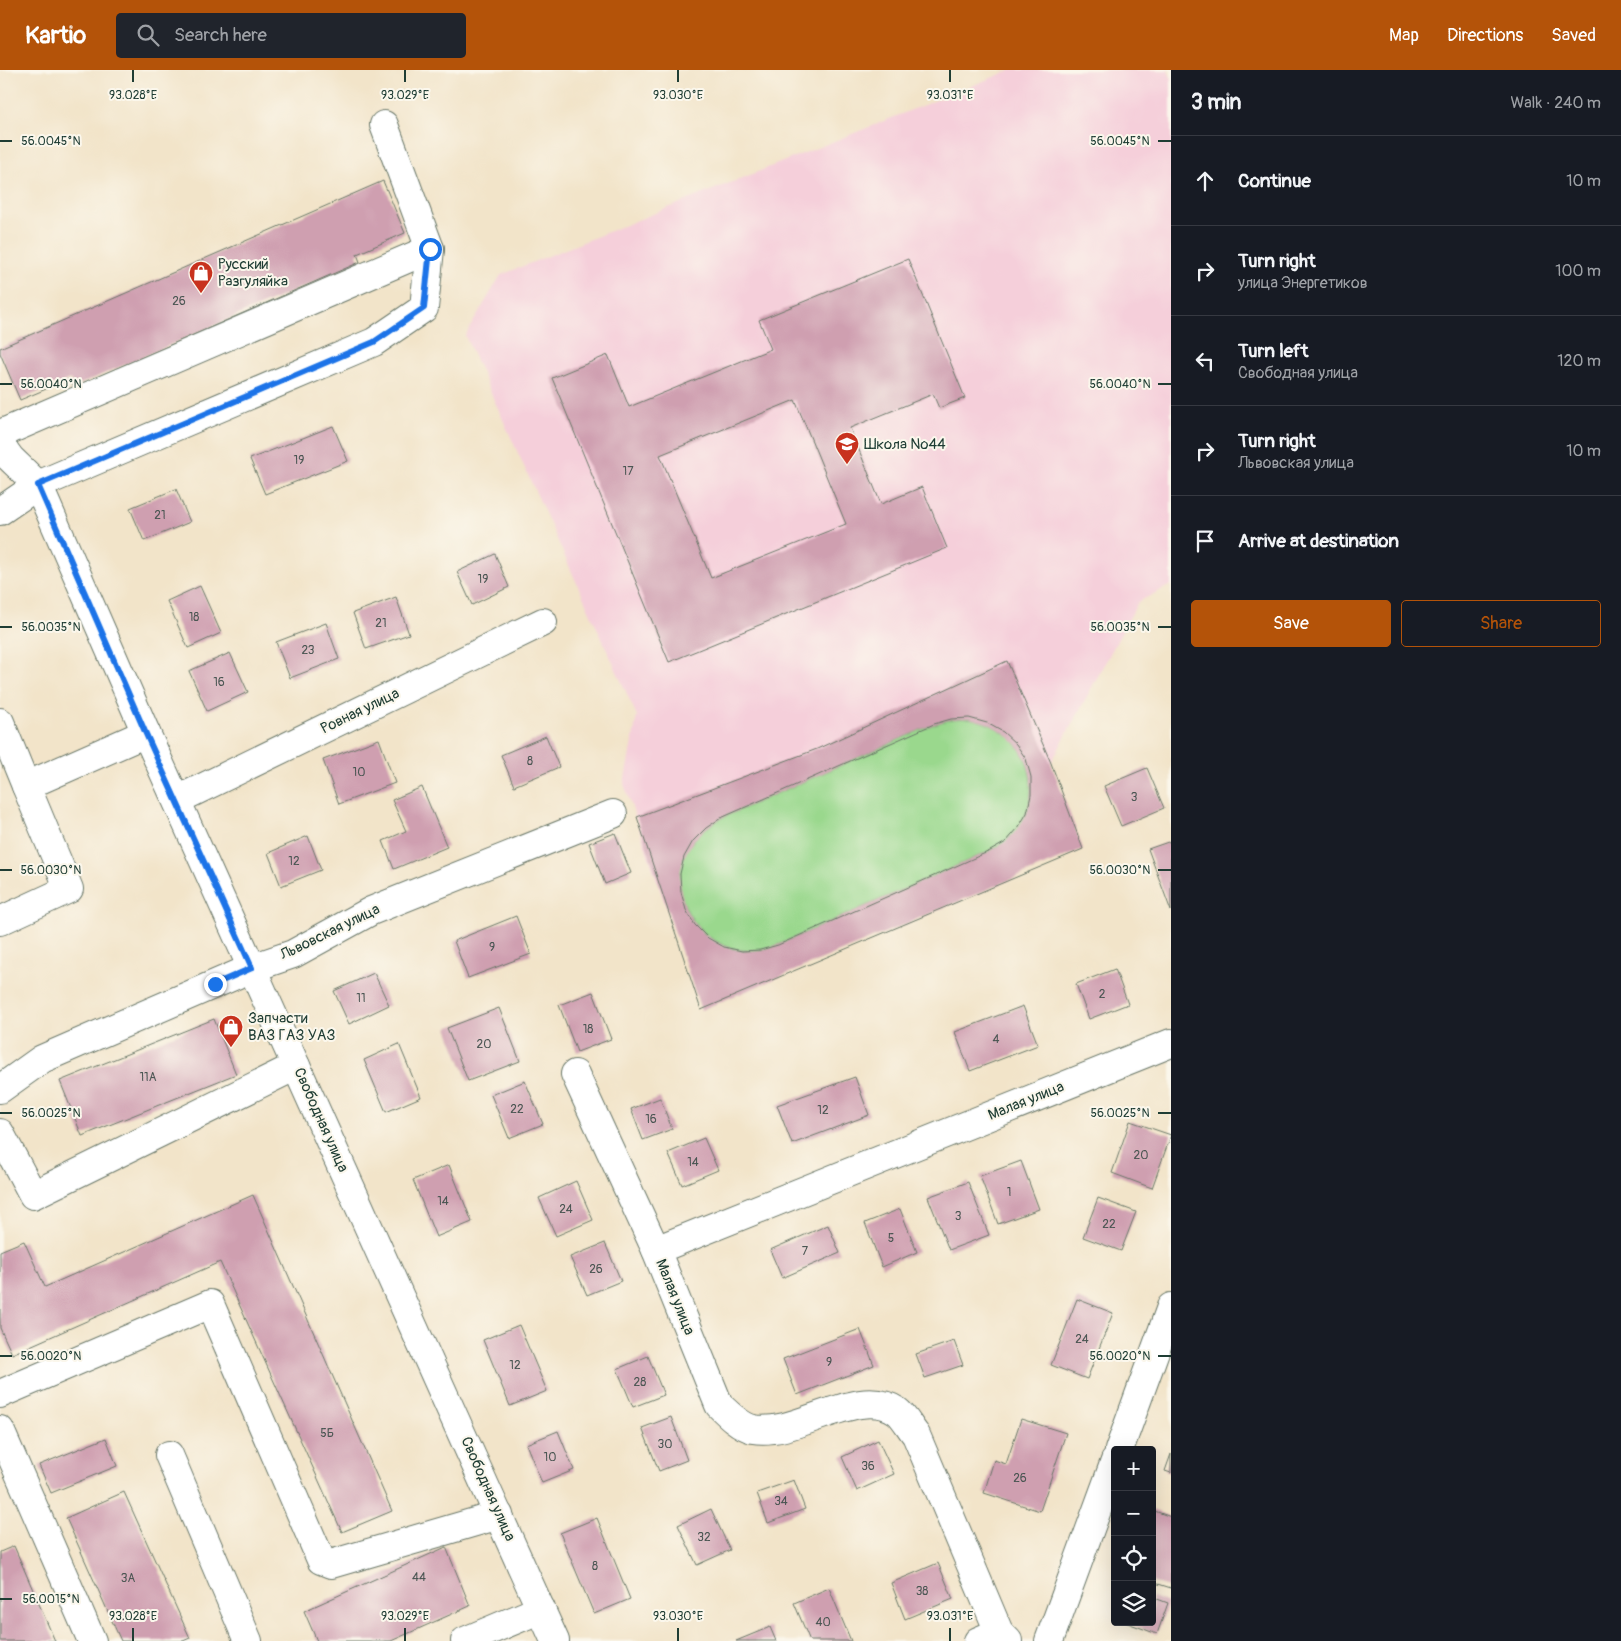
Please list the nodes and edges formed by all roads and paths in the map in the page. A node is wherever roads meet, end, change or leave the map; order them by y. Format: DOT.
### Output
graph roads {
  1 [pos="384,125"];
  2 [pos="430,249"];
  3 [pos="0,434"];
  4 [pos="0,444"];
  5 [pos="38,485"];
  6 [pos="0,511"];
  7 [pos="542,622"];
  8 [pos="0,722"];
  9 [pos="146,734"];
  10 [pos="26,786"];
  11 [pos="177,800"];
  12 [pos="613,814"];
  13 [pos="0,921"];
  14 [pos="252,968"];
  15 [pos="1171,1043"];
  16 [pos="296,1066"];
  17 [pos="576,1074"];
  18 [pos="0,1089"];
  19 [pos="0,1133"];
  20 [pos="656,1250"];
  21 [pos="1171,1307"];
  22 [pos="0,1394"];
  23 [pos="0,1430"];
  24 [pos="1120,1446"];
  25 [pos="169,1455"];
  26 [pos="1111,1472"];
  27 [pos="499,1515"];
  28 [pos="541,1609"];
  29 [pos="995,1638"];
  30 [pos="92,1641"];
  31 [pos="248,1641"];
  32 [pos="465,1641"];
  33 [pos="555,1641"];
  34 [pos="1049,1641"];
  1 -- 2 [label="street"];
  2 -- 3 [label="street"];
  2 -- 5 [label="street"];
  4 -- 5 [label="street, Свободная улица"];
  5 -- 6 [label="street"];
  5 -- 9 [label="street, Свободная улица"];
  7 -- 11 [label="street, Ровная улица"];
  8 -- 10 [label="street"];
  9 -- 10 [label="street"];
  9 -- 11 [label="street, Свободная улица"];
  10 -- 13 [label="street"];
  11 -- 14 [label="street, Свободная улица"];
  12 -- 14 [label="street, Львовская улица"];
  14 -- 16 [label="street, Свободная улица"];
  14 -- 18 [label="street, Львовская улица"];
  15 -- 20 [label="street, Малая улица"];
  16 -- 19 [label="street"];
  16 -- 27 [label="street, Свободная улица"];
  17 -- 20 [label="street"];
  20 -- 29 [label="street, Малая улица"];
  21 -- 24 [label="street"];
  22 -- 27 [label="street"];
  23 -- 30 [label="street"];
  25 -- 31 [label="street"];
  26 -- 34 [label="street"];
  27 -- 28 [label="street, Свободная улица"];
  28 -- 32 [label="street"];
  28 -- 33 [label="street, Свободная улица"];
}
